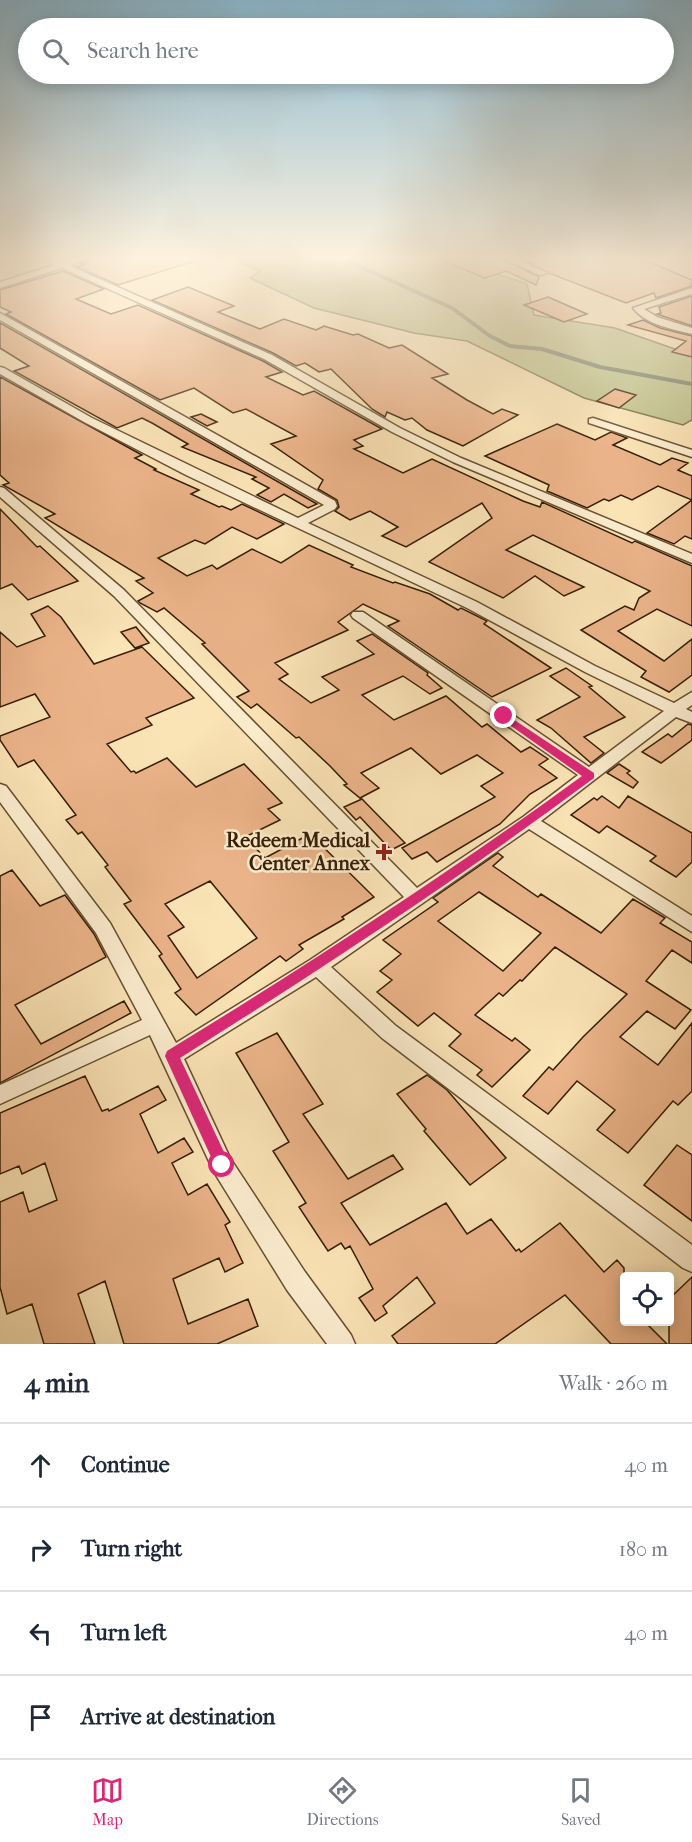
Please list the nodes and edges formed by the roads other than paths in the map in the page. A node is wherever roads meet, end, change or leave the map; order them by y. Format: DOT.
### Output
graph roads {
  1 [pos="10,321"];
  2 [pos="187,321"];
  3 [pos="661,321"];
  4 [pos="692,331"];
  5 [pos="0,370"];
  6 [pos="593,421"];
  7 [pos="692,454"];
  8 [pos="0,491"];
  9 [pos="299,524"];
  10 [pos="692,559"];
  11 [pos="358,615"];
  12 [pos="692,697"];
  13 [pos="683,714"];
  14 [pos="590,776"];
  15 [pos="0,790"];
  16 [pos="529,821"];
  17 [pos="416,898"];
  18 [pos="692,925"];
  19 [pos="316,966"];
  20 [pos="155,1023"];
  21 [pos="172,1056"];
  22 [pos="0,1095"];
  23 [pos="692,1260"];
  24 [pos="342,1344"];
  1 -- 9 [label="street"];
  2 -- 10 [label="street"];
  3 -- 4 [label="street"];
  5 -- 9 [label="street"];
  6 -- 7 [label="street"];
  8 -- 17 [label="street"];
  9 -- 13 [label="street"];
  11 -- 14 [label="street"];
  12 -- 13 [label="street"];
  13 -- 14 [label="street"];
  14 -- 16 [label="street"];
  15 -- 20 [label="street"];
  16 -- 17 [label="street"];
  16 -- 18 [label="street"];
  17 -- 19 [label="street"];
  19 -- 21 [label="street"];
  19 -- 23 [label="street"];
  20 -- 21 [label="street"];
  20 -- 22 [label="street"];
  21 -- 24 [label="street"];
}
